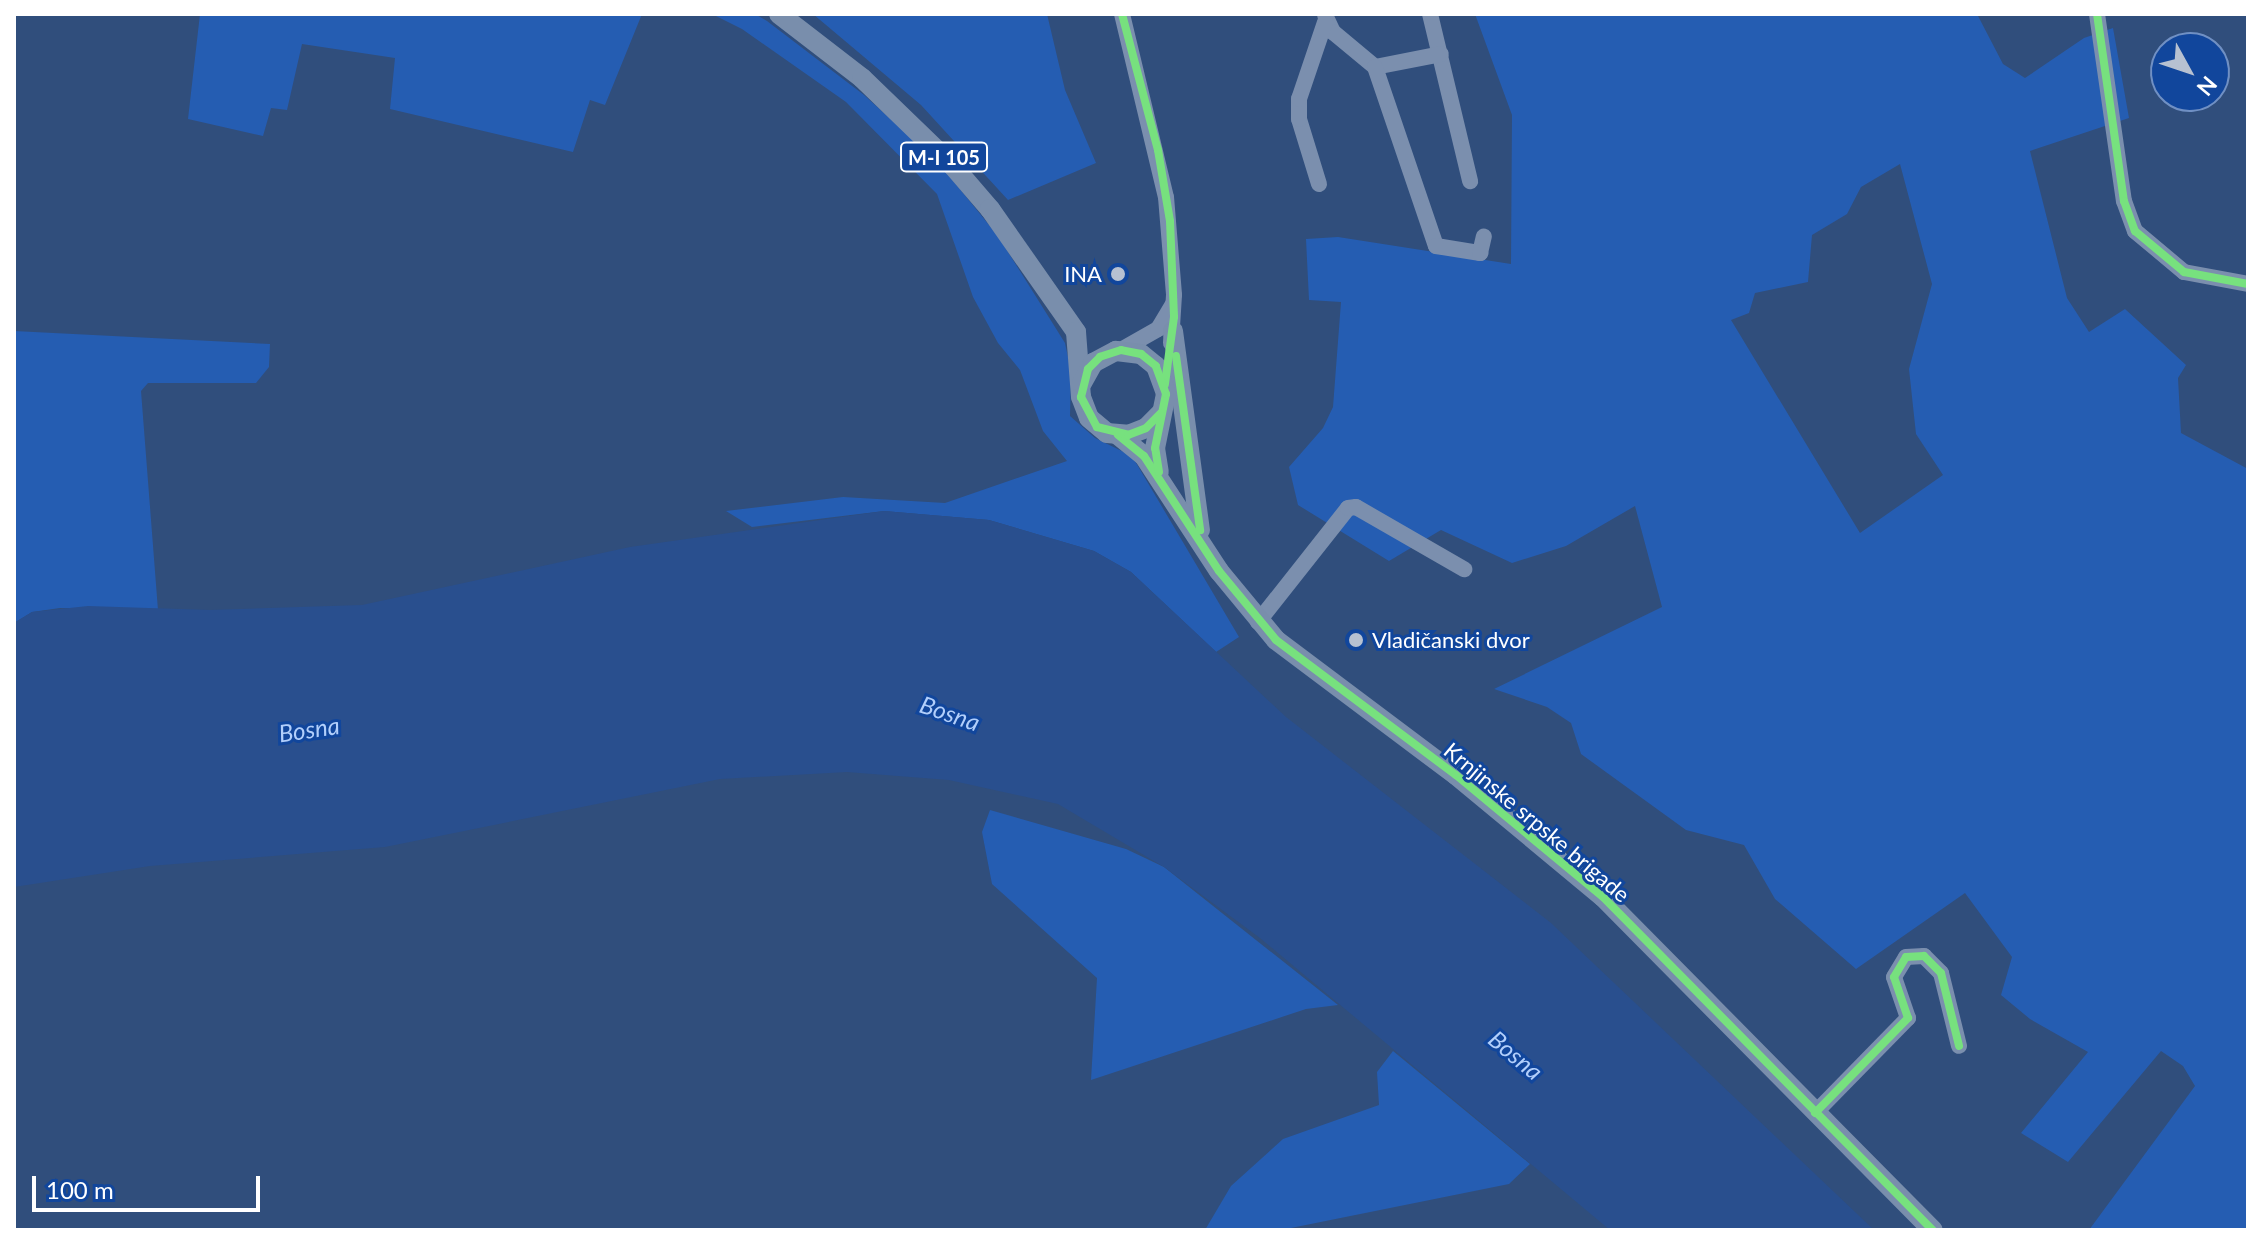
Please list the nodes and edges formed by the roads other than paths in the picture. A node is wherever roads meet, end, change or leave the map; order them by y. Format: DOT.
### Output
graph roads {
  1 [pos="779,14"];
  2 [pos="1430,14"];
  3 [pos="2097,14"];
  4 [pos="1126,15"];
  5 [pos="1325,18"];
  6 [pos="1441,54"];
  7 [pos="1375,67"];
  8 [pos="1470,181"];
  9 [pos="1319,184"];
  10 [pos="1484,236"];
  11 [pos="2248,284"];
  12 [pos="1174,295"];
  13 [pos="1173,331"];
  14 [pos="1076,332"];
  15 [pos="1118,351"];
  16 [pos="1165,384"];
  17 [pos="1081,385"];
  18 [pos="1160,414"];
  19 [pos="1118,435"];
  20 [pos="1159,476"];
  21 [pos="1205,549"];
  22 [pos="1464,569"];
  23 [pos="1258,622"];
  24 [pos="1959,1046"];
  25 [pos="1815,1113"];
  26 [pos="1933,1230"];
  1 -- 14 [label="main road, M-I 105"];
  2 -- 6 [label="street"];
  3 -- 11 [label="street"];
  4 -- 12 [label="street"];
  5 -- 7 [label="street"];
  5 -- 9 [label="street"];
  6 -- 7 [label="street"];
  6 -- 8 [label="street"];
  7 -- 10 [label="street"];
  12 -- 13 [label="street"];
  12 -- 15 [label="street"];
  13 -- 16 [label="street"];
  13 -- 21 [label="main road"];
  14 -- 15 [label="main road, M-I 105"];
  14 -- 17 [label="main road"];
  15 -- 16 [label="main road, M-I 105"];
  15 -- 17 [label="main road"];
  16 -- 18 [label="main road"];
  17 -- 19 [label="main road"];
  18 -- 19 [label="main road"];
  18 -- 20 [label="main road"];
  19 -- 20 [label="main road, Krnjinske srpske brigade"];
  20 -- 21 [label="main road, Krnjinske srpske brigade"];
  21 -- 23 [label="main road, Krnjinske srpske brigade"];
  22 -- 23 [label="street"];
  23 -- 25 [label="main road, Krnjinske srpske brigade"];
  24 -- 25 [label="street"];
  25 -- 26 [label="main road, Krnjinske srpske brigade"];
}
